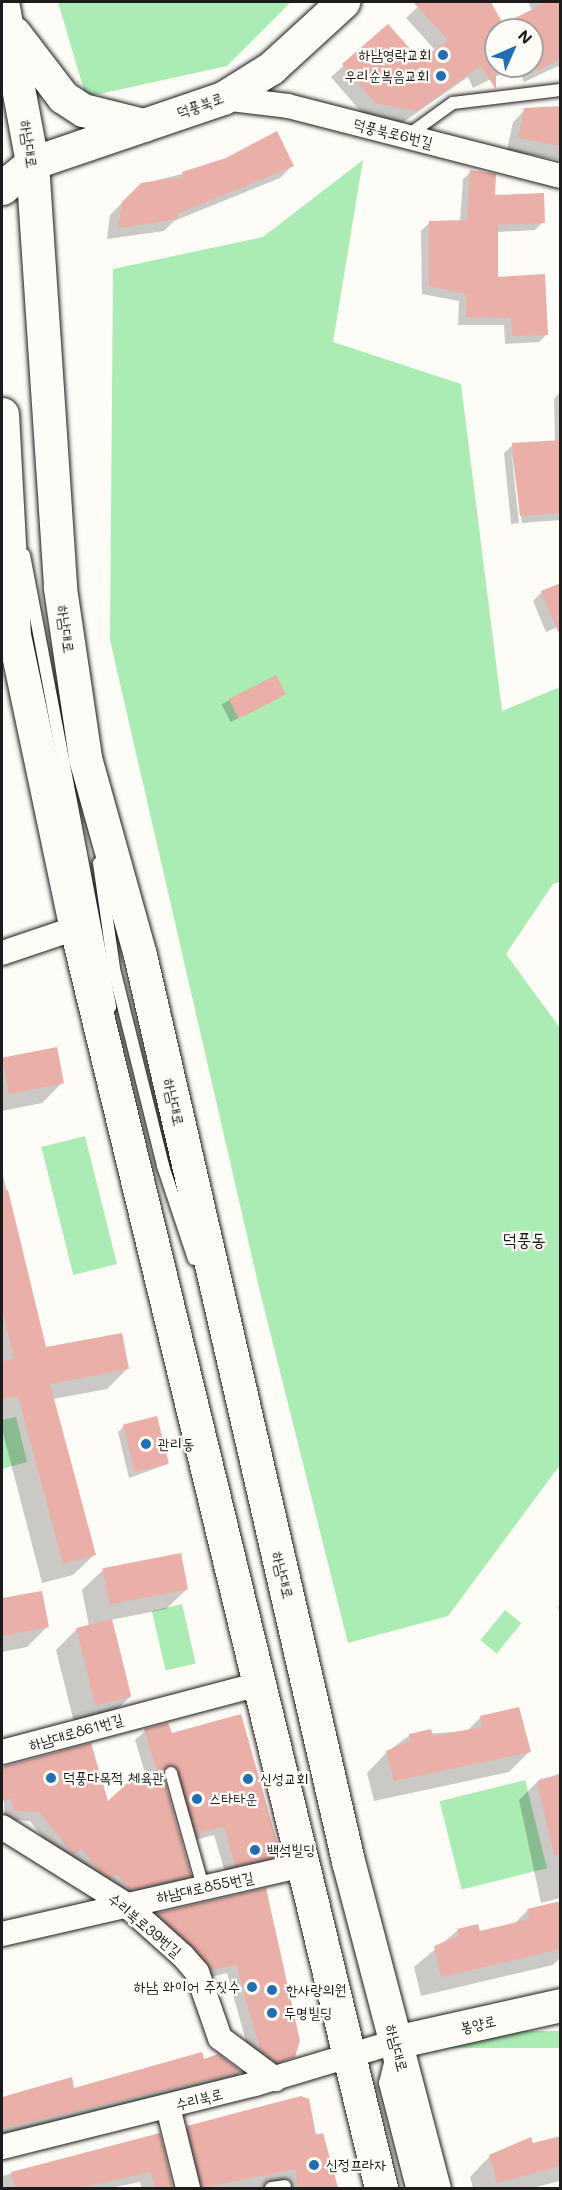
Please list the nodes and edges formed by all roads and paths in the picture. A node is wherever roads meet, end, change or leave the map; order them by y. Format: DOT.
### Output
graph roads {
  1 [pos="343,2"];
  2 [pos="5,14"];
  3 [pos="561,90"];
  4 [pos="223,98"];
  5 [pos="143,125"];
  6 [pos="406,136"];
  7 [pos="32,164"];
  8 [pos="561,176"];
  9 [pos="2,188"];
  10 [pos="2,414"];
  11 [pos="6,466"];
  12 [pos="8,635"];
  13 [pos="76,928"];
  14 [pos="2,953"];
  15 [pos="135,1175"];
  16 [pos="260,1684"];
  17 [pos="2,1752"];
  18 [pos="171,1773"];
  19 [pos="2,1827"];
  20 [pos="304,1865"];
  21 [pos="203,1887"];
  22 [pos="125,1904"];
  23 [pos="2,1934"];
  24 [pos="561,2005"];
  25 [pos="395,2042"];
  26 [pos="353,2056"];
  27 [pos="275,2079"];
  28 [pos="168,2107"];
  29 [pos="369,2121"];
  30 [pos="2,2147"];
  31 [pos="285,2186"];
  32 [pos="188,2188"];
  33 [pos="271,2188"];
  34 [pos="381,2188"];
  35 [pos="393,2188"];
  36 [pos="412,2188"];
  37 [pos="434,2188"];
  1 -- 4 [label="main road, 덕풍북로"];
  2 -- 5 [label="main road"];
  2 -- 7 [label="main road, 하남대로"];
  3 -- 6 [label="lane"];
  4 -- 5 [label="main road, 덕풍북로"];
  4 -- 6 [label="street, 덕풍북로6번길"];
  5 -- 7 [label="main road, 덕풍북로"];
  6 -- 8 [label="street, 덕풍북로6번길"];
  7 -- 9 [label="main road, 덕풍북로"];
  7 -- 25 [label="main road, 하남대로"];
  10 -- 11 [label="main road"];
  11 -- 12 [label="main road"];
  11 -- 15 [label="lane"];
  12 -- 13 [label="main road"];
  13 -- 14 [label="street"];
  13 -- 15 [label="main road"];
  15 -- 16 [label="main road"];
  16 -- 17 [label="street, 하남대로861번길"];
  16 -- 20 [label="main road"];
  18 -- 21 [label="lane"];
  19 -- 22 [label="street, 수리북로39번길"];
  20 -- 21 [label="street, 하남대로855번길"];
  20 -- 26 [label="main road"];
  21 -- 22 [label="street, 하남대로855번길"];
  22 -- 23 [label="street, 하남대로855번길"];
  22 -- 27 [label="street, 수리북로39번길"];
  24 -- 25 [label="main road, 봉양로"];
  25 -- 26 [label="street, 수리북로"];
  25 -- 36 [label="lane"];
  25 -- 37 [label="main road, 하남대로"];
  26 -- 27 [label="street, 수리북로"];
  26 -- 29 [label="main road"];
  27 -- 28 [label="street, 수리북로"];
  28 -- 30 [label="street, 수리북로"];
  28 -- 32 [label="street"];
  29 -- 34 [label="main road"];
  29 -- 35 [label="lane"];
  31 -- 33 [label="lane"];
}
